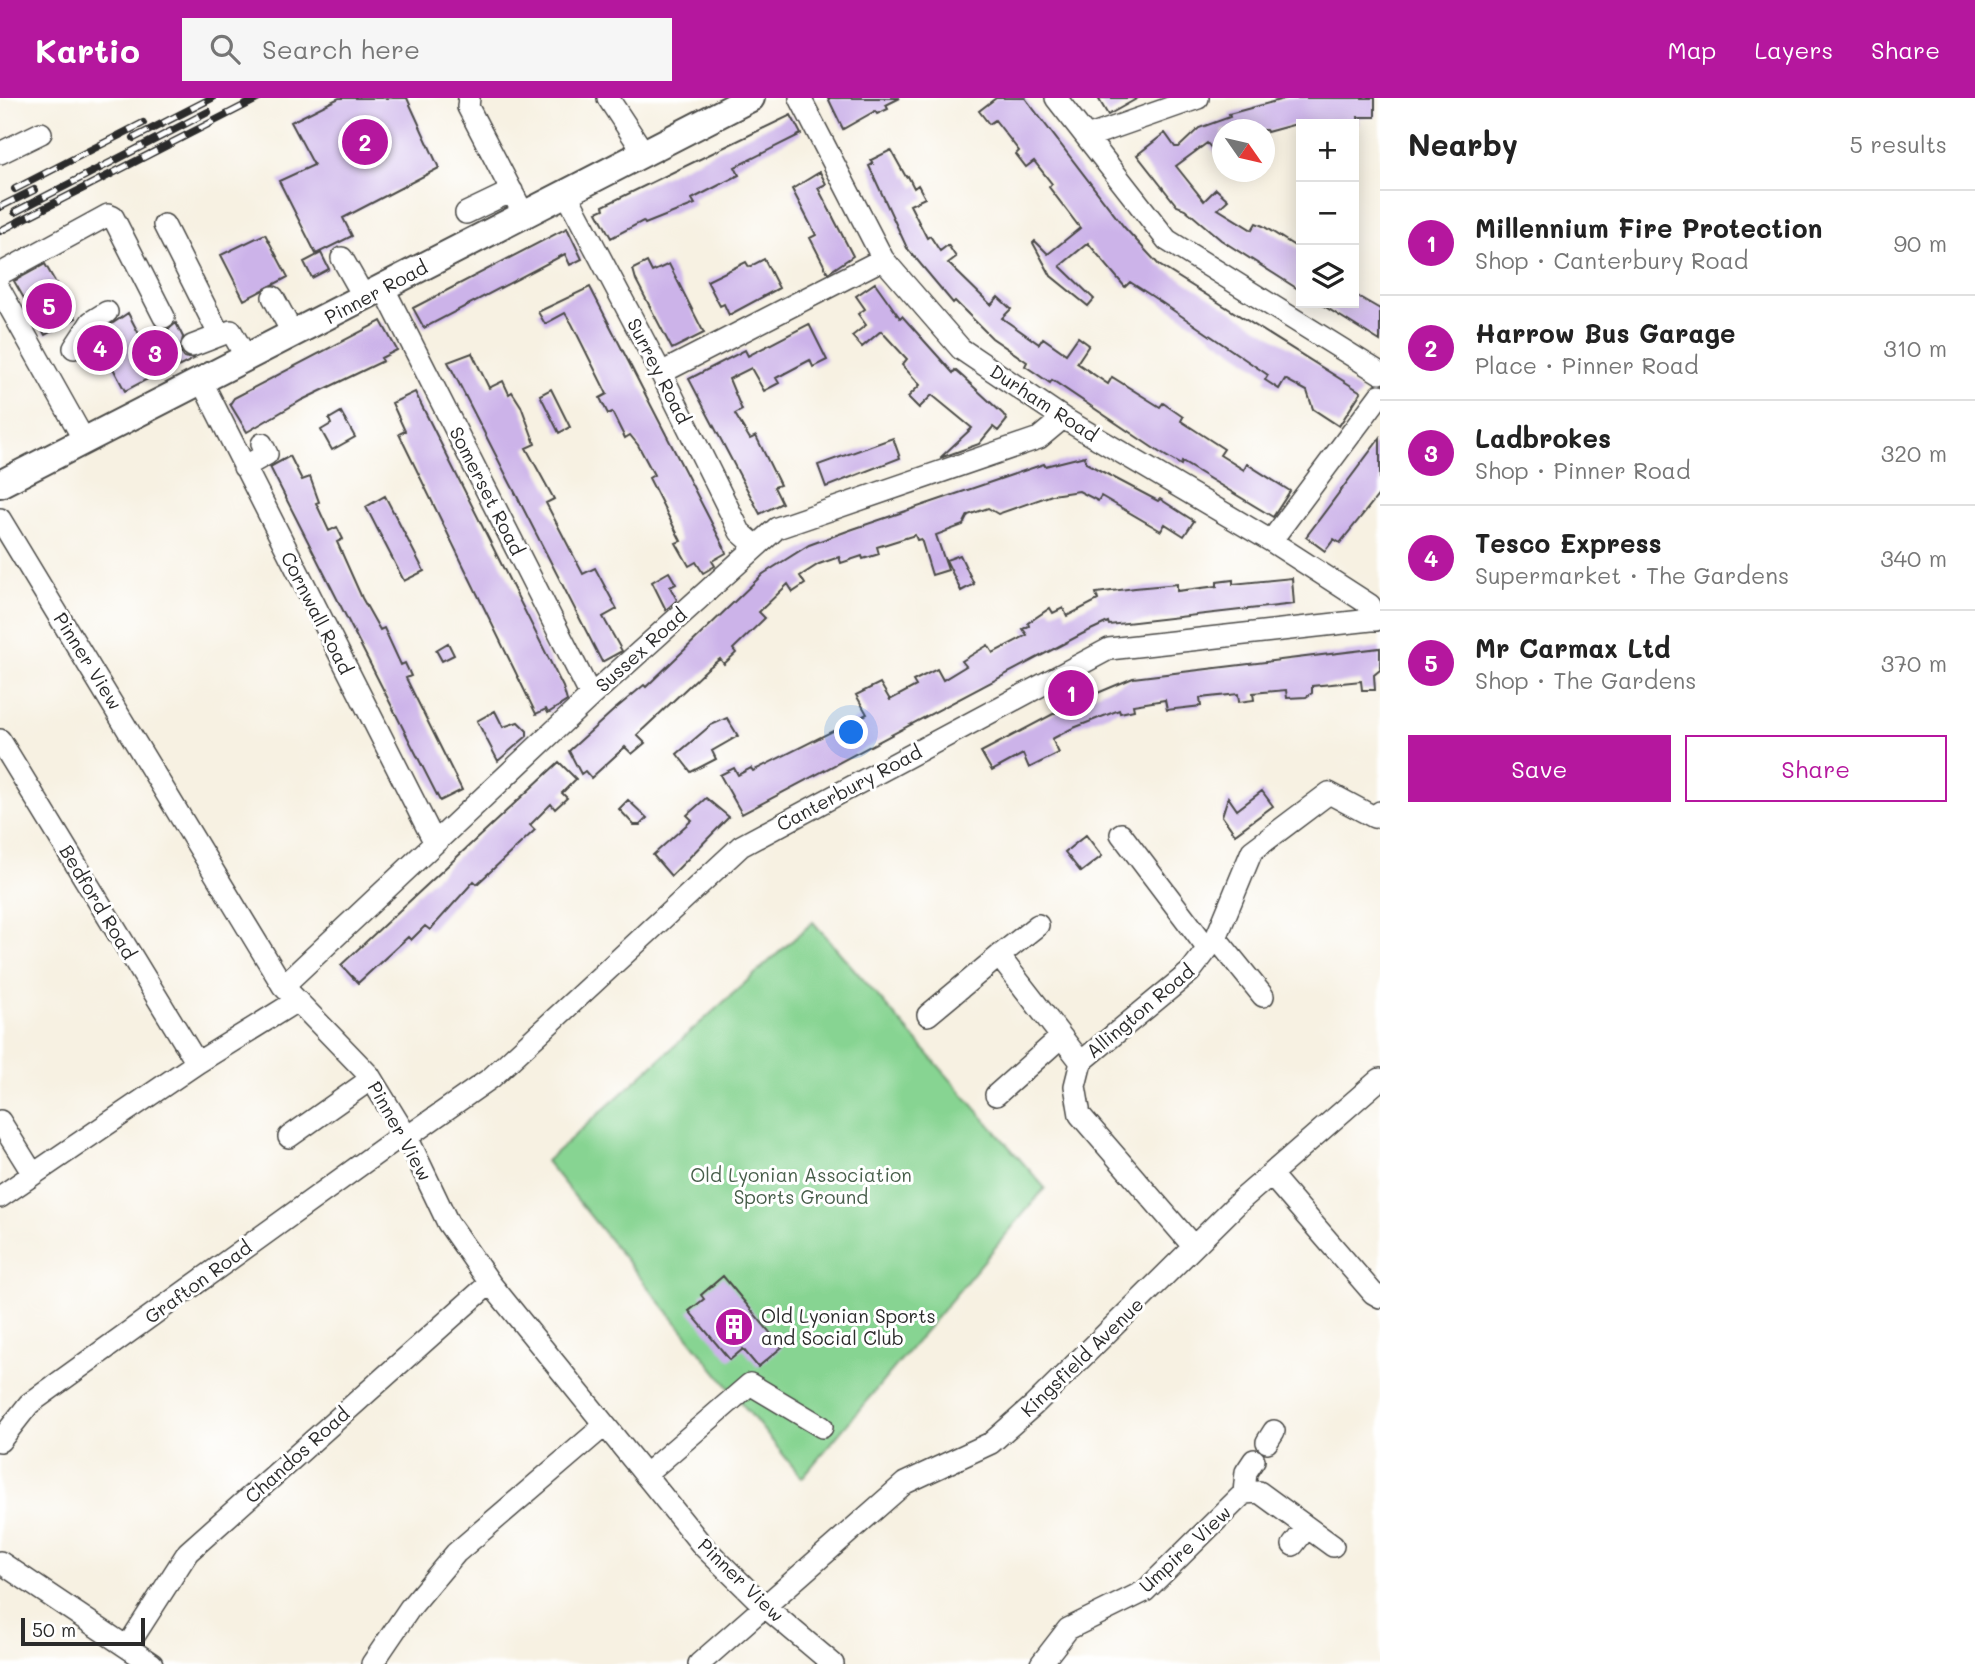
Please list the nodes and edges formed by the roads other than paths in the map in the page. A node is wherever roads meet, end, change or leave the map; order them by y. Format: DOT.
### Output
graph roads {
  1 [pos="469,98"];
  2 [pos="608,98"];
  3 [pos="751,98"];
  4 [pos="800,98"];
  5 [pos="1056,98"];
  6 [pos="1198,98"];
  7 [pos="41,133"];
  8 [pos="1087,137"];
  9 [pos="0,153"];
  10 [pos="644,153"];
  11 [pos="566,193"];
  12 [pos="518,203"];
  13 [pos="466,213"];
  14 [pos="164,225"];
  15 [pos="342,258"];
  16 [pos="883,260"];
  17 [pos="0,274"];
  18 [pos="0,290"];
  19 [pos="374,292"];
  20 [pos="273,297"];
  21 [pos="107,312"];
  22 [pos="164,317"];
  23 [pos="219,334"];
  24 [pos="293,334"];
  25 [pos="192,346"];
  26 [pos="58,357"];
  27 [pos="246,358"];
  28 [pos="661,373"];
  29 [pos="1380,373"];
  30 [pos="201,380"];
  31 [pos="1380,395"];
  32 [pos="1063,418"];
  33 [pos="84,440"];
  34 [pos="262,444"];
  35 [pos="244,467"];
  36 [pos="0,484"];
  37 [pos="0,519"];
  38 [pos="1271,541"];
  39 [pos="756,545"];
  40 [pos="1378,619"];
  41 [pos="591,696"];
  42 [pos="0,740"];
  43 [pos="1377,814"];
  44 [pos="1121,834"];
  45 [pos="435,843"];
  46 [pos="1038,925"];
  47 [pos="1212,944"];
  48 [pos="999,956"];
  49 [pos="289,994"];
  50 [pos="1263,996"];
  51 [pos="928,1015"];
  52 [pos="1061,1037"];
  53 [pos="1081,1062"];
  54 [pos="197,1063"];
  55 [pos="371,1079"];
  56 [pos="1380,1079"];
  57 [pos="996,1095"];
  58 [pos="0,1121"];
  59 [pos="289,1137"];
  60 [pos="407,1137"];
  61 [pos="33,1174"];
  62 [pos="1270,1175"];
  63 [pos="0,1197"];
  64 [pos="1193,1246"];
  65 [pos="490,1283"];
  66 [pos="1380,1297"];
  67 [pos="604,1426"];
  68 [pos="822,1427"];
  69 [pos="0,1441"];
  70 [pos="1254,1460"];
  71 [pos="645,1475"];
  72 [pos="1244,1493"];
  73 [pos="1307,1527"];
  74 [pos="1293,1545"];
  75 [pos="1333,1546"];
  76 [pos="0,1562"];
  77 [pos="763,1605"];
  78 [pos="127,1647"];
  79 [pos="152,1664"];
  80 [pos="372,1664"];
  81 [pos="699,1664"];
  82 [pos="833,1664"];
  83 [pos="1041,1664"];
  1 -- 12 [label="street"];
  2 -- 10 [label="street"];
  3 -- 10 [label="main road, Pinner Road"];
  4 -- 16 [label="street, Durham Road"];
  5 -- 8 [label="street"];
  6 -- 8 [label="street"];
  7 -- 9 [label="street"];
  8 -- 29 [label="street"];
  10 -- 11 [label="main road, Pinner Road"];
  11 -- 12 [label="main road, Pinner Road"];
  11 -- 28 [label="street, Surrey Road"];
  12 -- 13 [label="street"];
  12 -- 19 [label="main road, Pinner Road"];
  14 -- 23 [label="street"];
  15 -- 19 [label="street, Somerset Road"];
  16 -- 28 [label="street"];
  16 -- 32 [label="street, Durham Road"];
  17 -- 22 [label="street"];
  18 -- 26 [label="street"];
  19 -- 24 [label="main road, Pinner Road"];
  19 -- 41 [label="street, Somerset Road"];
  20 -- 24 [label="street"];
  21 -- 26 [label="street"];
  23 -- 25 [label="street"];
  23 -- 27 [label="street"];
  24 -- 27 [label="main road, Pinner Road"];
  26 -- 33 [label="street"];
  27 -- 30 [label="main road, Pinner Road"];
  28 -- 39 [label="street, Surrey Road"];
  30 -- 33 [label="main road, Pinner Road"];
  30 -- 35 [label="street, Cornwall Road"];
  31 -- 38 [label="street"];
  32 -- 38 [label="street, Durham Road"];
  32 -- 39 [label="street, Sussex Road"];
  33 -- 36 [label="main road, Pinner Road"];
  34 -- 35 [label="street"];
  35 -- 45 [label="street, Cornwall Road"];
  37 -- 49 [label="street, Pinner View"];
  38 -- 40 [label="street, Durham Road"];
  39 -- 41 [label="street, Sussex Road"];
  40 -- 60 [label="street, Canterbury Road"];
  41 -- 45 [label="street, Sussex Road"];
  42 -- 54 [label="street, Bedford Road"];
  43 -- 47 [label="street, Allington Road"];
  44 -- 47 [label="street"];
  45 -- 49 [label="street, Sussex Road"];
  46 -- 48 [label="street"];
  47 -- 50 [label="street"];
  47 -- 53 [label="street, Allington Road"];
  48 -- 51 [label="street"];
  48 -- 52 [label="street"];
  49 -- 54 [label="street, Sussex Road"];
  49 -- 55 [label="street, Pinner View"];
  52 -- 53 [label="street"];
  52 -- 57 [label="street"];
  53 -- 64 [label="street, Allington Road"];
  54 -- 61 [label="street, Sussex Road"];
  55 -- 59 [label="street"];
  55 -- 60 [label="street, Pinner View"];
  56 -- 62 [label="street, Kingsfield Avenue"];
  58 -- 61 [label="street"];
  60 -- 65 [label="street, Pinner View"];
  60 -- 69 [label="street, Grafton Road"];
  61 -- 63 [label="street, Sussex Road"];
  62 -- 64 [label="street, Kingsfield Avenue"];
  62 -- 66 [label="street"];
  64 -- 77 [label="street, Kingsfield Avenue"];
  65 -- 67 [label="street, Pinner View"];
  65 -- 78 [label="street, Chandos Road"];
  67 -- 71 [label="street, Pinner View"];
  67 -- 80 [label="street"];
  68 -- 71 [label="street"];
  70 -- 72 [label="street"];
  71 -- 77 [label="street, Pinner View"];
  72 -- 73 [label="street, Umpire View"];
  72 -- 83 [label="street, Umpire View"];
  73 -- 74 [label="street"];
  73 -- 75 [label="street, Umpire View"];
  76 -- 78 [label="street"];
  77 -- 81 [label="street, Kingsfield Avenue"];
  77 -- 82 [label="street, Pinner View"];
  78 -- 79 [label="street"];
}
